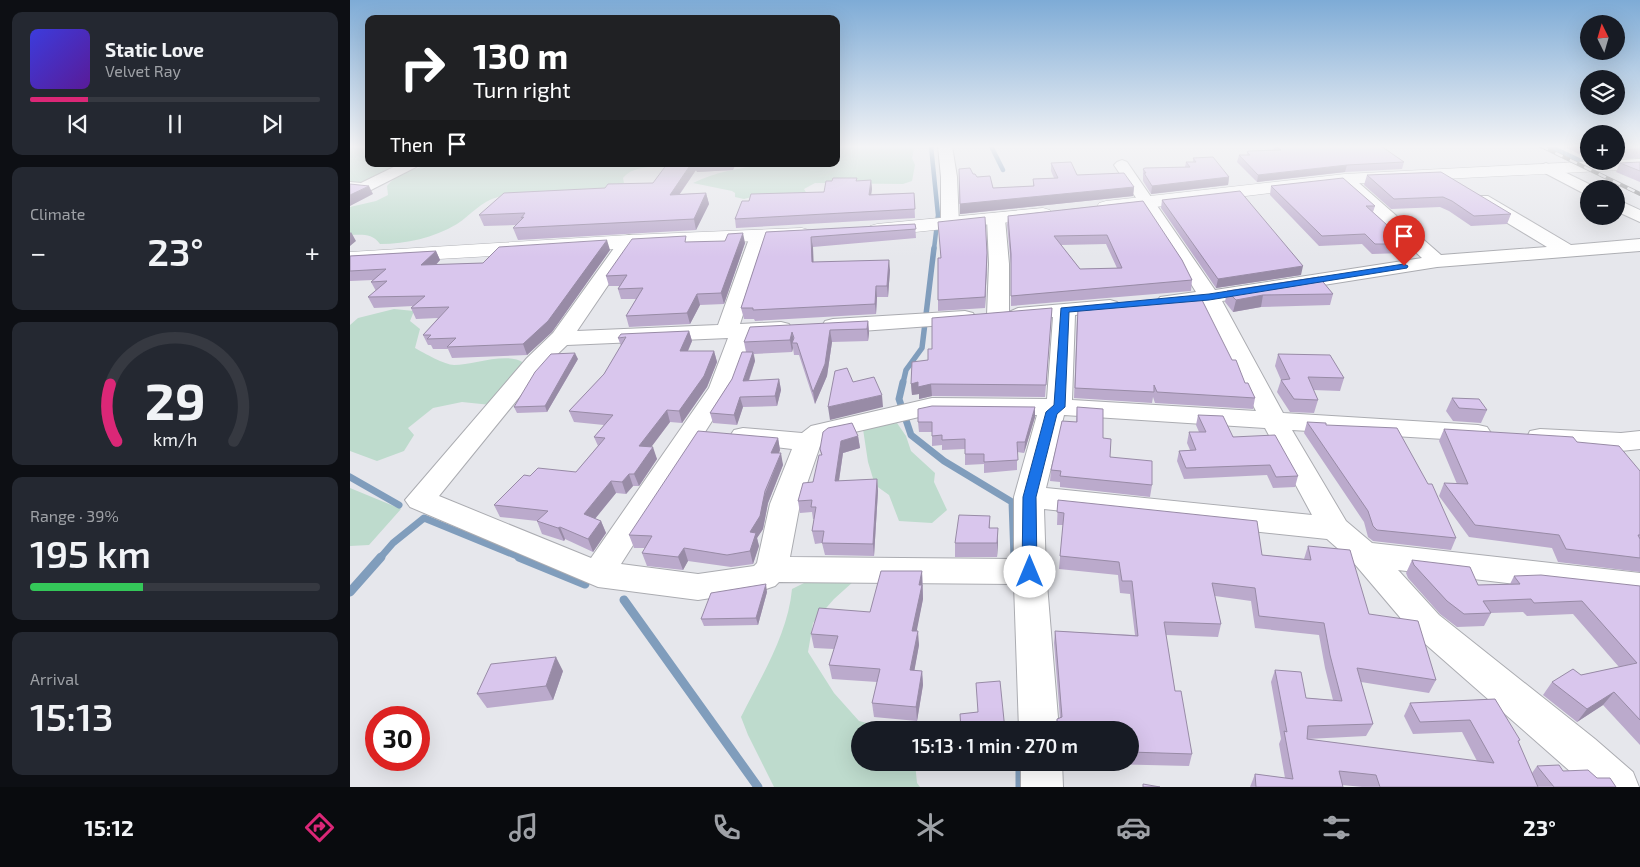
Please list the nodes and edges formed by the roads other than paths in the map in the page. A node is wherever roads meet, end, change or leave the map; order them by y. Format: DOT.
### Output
graph roads {
  1 [pos="374,183"];
  2 [pos="948,183"];
  3 [pos="1134,183"];
  4 [pos="1313,183"];
  5 [pos="1349,183"];
  6 [pos="1454,183"];
  7 [pos="350,187"];
  8 [pos="1148,202"];
  9 [pos="1085,209"];
  10 [pos="1625,209"];
  11 [pos="1056,213"];
  12 [pos="1640,217"];
  13 [pos="996,219"];
  14 [pos="941,224"];
  15 [pos="862,230"];
  16 [pos="824,232"];
  17 [pos="759,236"];
  18 [pos="629,241"];
  19 [pos="1640,245"];
  20 [pos="1568,251"];
  21 [pos="350,258"];
  22 [pos="1437,261"];
  23 [pos="1209,297"];
  24 [pos="1064,310"];
  25 [pos="998,315"];
  26 [pos="735,331"];
  27 [pos="561,338"];
  28 [pos="1059,407"];
  29 [pos="1274,421"];
  30 [pos="694,432"];
  31 [pos="1640,440"];
  32 [pos="808,442"];
  33 [pos="1029,497"];
  34 [pos="1335,528"];
  35 [pos="1364,554"];
  36 [pos="772,569"];
  37 [pos="1017,573"];
  38 [pos="598,574"];
  39 [pos="1640,586"];
  40 [pos="1038,721"];
  41 [pos="1041,771"];
  42 [pos="1042,787"];
  43 [pos="1618,787"];
  1 -- 7 [label="street"];
  2 -- 14 [label="street"];
  3 -- 8 [label="street"];
  4 -- 8 [label="main road"];
  5 -- 22 [label="street"];
  6 -- 20 [label="street"];
  8 -- 9 [label="main road"];
  8 -- 23 [label="street"];
  10 -- 12 [label="street"];
  11 -- 13 [label="main road"];
  13 -- 14 [label="main road"];
  13 -- 25 [label="street"];
  14 -- 15 [label="main road"];
  16 -- 17 [label="main road"];
  17 -- 18 [label="main road"];
  17 -- 26 [label="street"];
  18 -- 21 [label="main road"];
  18 -- 27 [label="street"];
  19 -- 20 [label="street"];
  20 -- 22 [label="street"];
  22 -- 23 [label="street"];
  23 -- 24 [label="street"];
  23 -- 29 [label="street"];
  24 -- 25 [label="street"];
  24 -- 28 [label="street"];
  25 -- 26 [label="street"];
  26 -- 27 [label="street"];
  26 -- 30 [label="street"];
  27 -- 38 [label="street"];
  28 -- 29 [label="street"];
  28 -- 32 [label="street"];
  28 -- 33 [label="street"];
  29 -- 31 [label="street"];
  29 -- 34 [label="street"];
  30 -- 32 [label="street"];
  30 -- 38 [label="street"];
  32 -- 36 [label="street"];
  33 -- 34 [label="street"];
  33 -- 37 [label="street"];
  34 -- 35 [label="street"];
  35 -- 39 [label="street"];
  35 -- 43 [label="street"];
  36 -- 37 [label="street"];
  36 -- 38 [label="street"];
  37 -- 40 [label="street"];
  41 -- 42 [label="street"];
}
